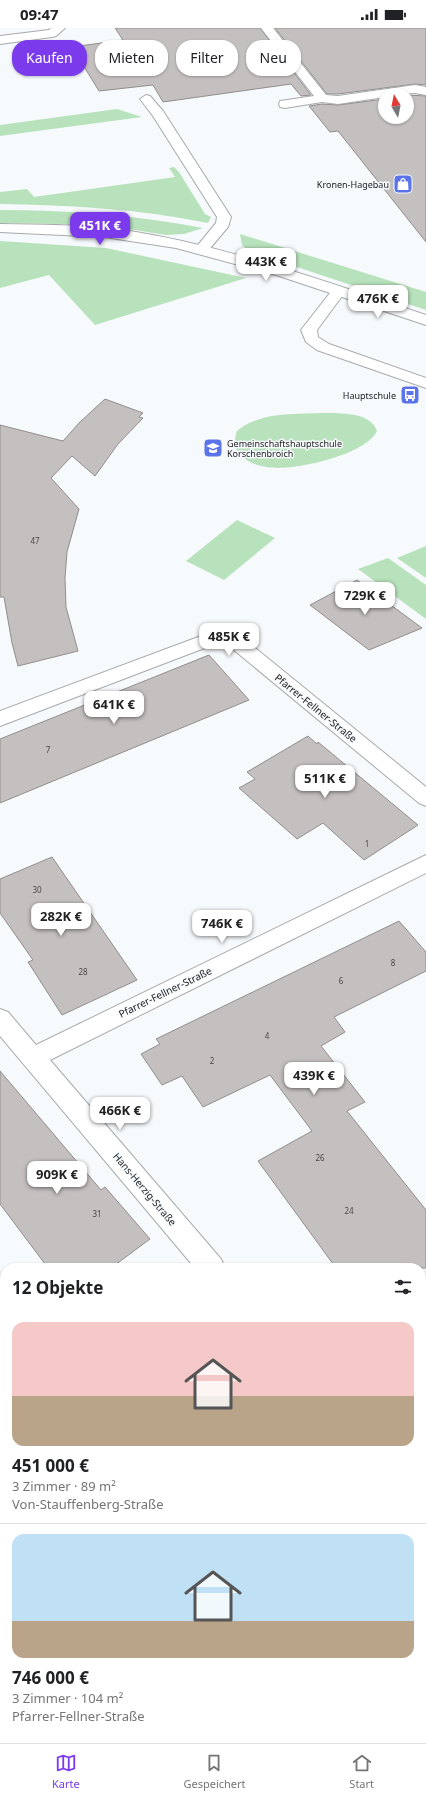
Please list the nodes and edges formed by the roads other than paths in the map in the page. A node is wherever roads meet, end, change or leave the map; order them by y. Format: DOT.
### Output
graph roads {
  1 [pos="59,28"];
  2 [pos="267,28"];
  3 [pos="0,40"];
  4 [pos="426,91"];
  5 [pos="322,98"];
  6 [pos="146,99"];
  7 [pos="285,104"];
  8 [pos="0,228"];
  9 [pos="201,250"];
  10 [pos="338,292"];
  11 [pos="426,320"];
  12 [pos="426,383"];
  13 [pos="0,720"];
  14 [pos="426,798"];
  15 [pos="426,863"];
  16 [pos="0,1019"];
  17 [pos="34,1057"];
  18 [pos="208,1263"];
  1 -- 3 [label="street"];
  2 -- 5 [label="street"];
  4 -- 5 [label="street"];
  5 -- 7 [label="street"];
  6 -- 9 [label="street"];
  8 -- 9 [label="street"];
  9 -- 10 [label="street"];
  10 -- 11 [label="street"];
  10 -- 12 [label="street"];
  13 -- 14 [label="street, Pfarrer-Fellner-Straße"];
  15 -- 17 [label="street, Pfarrer-Fellner-Straße"];
  16 -- 17 [label="street, Hans-Herzig-Straße"];
  17 -- 18 [label="street, Hans-Herzig-Straße"];
}
